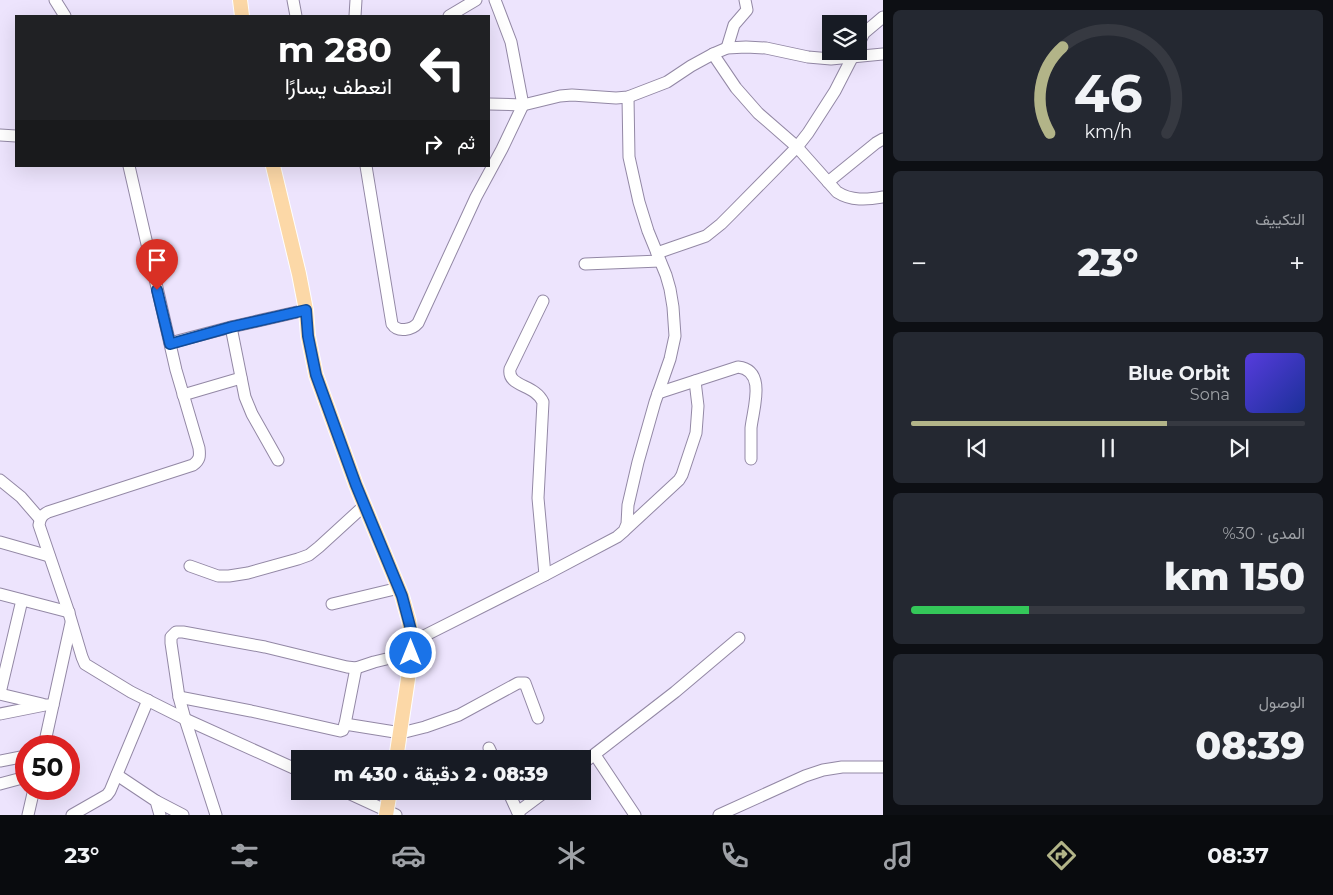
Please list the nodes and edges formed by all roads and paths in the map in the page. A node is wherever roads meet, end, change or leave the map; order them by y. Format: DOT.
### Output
graph roads {
  1 [pos="55,0"];
  2 [pos="240,0"];
  3 [pos="292,0"];
  4 [pos="356,0"];
  5 [pos="476,0"];
  6 [pos="495,0"];
  7 [pos="745,0"];
  8 [pos="64,15"];
  9 [pos="242,15"];
  10 [pos="296,15"];
  11 [pos="355,15"];
  12 [pos="451,15"];
  13 [pos="883,17"];
  14 [pos="867,30"];
  15 [pos="726,48"];
  16 [pos="712,54"];
  17 [pos="867,54"];
  18 [pos="883,54"];
  19 [pos="822,58"];
  20 [pos="851,60"];
  21 [pos="628,97"];
  22 [pos="490,104"];
  23 [pos="523,105"];
  24 [pos="0,135"];
  25 [pos="15,136"];
  26 [pos="883,139"];
  27 [pos="797,146"];
  28 [pos="128,167"];
  29 [pos="273,167"];
  30 [pos="366,167"];
  31 [pos="828,182"];
  32 [pos="883,197"];
  33 [pos="658,257"];
  34 [pos="585,264"];
  35 [pos="544,301"];
  36 [pos="306,310"];
  37 [pos="231,327"];
  38 [pos="170,344"];
  39 [pos="241,378"];
  40 [pos="696,381"];
  41 [pos="658,394"];
  42 [pos="183,395"];
  43 [pos="751,459"];
  44 [pos="278,460"];
  45 [pos="0,480"];
  46 [pos="365,505"];
  47 [pos="40,519"];
  48 [pos="624,531"];
  49 [pos="0,542"];
  50 [pos="50,556"];
  51 [pos="190,566"];
  52 [pos="546,575"];
  53 [pos="399,588"];
  54 [pos="0,594"];
  55 [pos="11,599"];
  56 [pos="332,604"];
  57 [pos="70,617"];
  58 [pos="738,638"];
  59 [pos="411,647"];
  60 [pos="5,650"];
  61 [pos="63,662"];
  62 [pos="85,664"];
  63 [pos="356,668"];
  64 [pos="0,694"];
  65 [pos="179,698"];
  66 [pos="148,700"];
  67 [pos="49,705"];
  68 [pos="0,714"];
  69 [pos="538,718"];
  70 [pos="185,719"];
  71 [pos="345,724"];
  72 [pos="401,733"];
  73 [pos="45,735"];
  74 [pos="398,750"];
  75 [pos="595,755"];
  76 [pos="15,758"];
  77 [pos="591,758"];
  78 [pos="0,761"];
  79 [pos="291,767"];
  80 [pos="883,767"];
  81 [pos="117,775"];
  82 [pos="15,780"];
  83 [pos="0,784"];
  84 [pos="31,800"];
  85 [pos="362,800"];
  86 [pos="390,800"];
  87 [pos="512,800"];
  88 [pos="535,800"];
  89 [pos="156,801"];
  90 [pos="389,814"];
  91 [pos="518,814"];
  92 [pos="28,815"];
  93 [pos="72,815"];
  94 [pos="160,815"];
  95 [pos="184,815"];
  96 [pos="216,815"];
  97 [pos="635,815"];
  98 [pos="719,815"];
  1 -- 8 [label="street"];
  2 -- 9 [label="main road"];
  3 -- 10 [label="street"];
  4 -- 11 [label="street"];
  5 -- 12 [label="street"];
  6 -- 23 [label="street"];
  7 -- 15 [label="street"];
  13 -- 14 [label="street"];
  15 -- 16 [label="street"];
  15 -- 19 [label="street"];
  16 -- 21 [label="street"];
  16 -- 27 [label="street"];
  17 -- 18 [label="street"];
  20 -- 27 [label="street"];
  21 -- 23 [label="street"];
  21 -- 33 [label="street"];
  22 -- 23 [label="street"];
  23 -- 30 [label="street"];
  24 -- 25 [label="street"];
  26 -- 31 [label="street"];
  27 -- 31 [label="street"];
  27 -- 33 [label="street"];
  28 -- 38 [label="street"];
  29 -- 36 [label="main road"];
  31 -- 32 [label="street"];
  33 -- 34 [label="street"];
  33 -- 41 [label="street"];
  35 -- 52 [label="street"];
  36 -- 37 [label="street"];
  36 -- 46 [label="main road"];
  37 -- 38 [label="street"];
  37 -- 39 [label="street"];
  38 -- 42 [label="street"];
  39 -- 42 [label="street"];
  39 -- 44 [label="street"];
  40 -- 41 [label="street"];
  40 -- 43 [label="street"];
  40 -- 48 [label="street"];
  41 -- 48 [label="street"];
  42 -- 47 [label="street"];
  45 -- 47 [label="street"];
  46 -- 51 [label="street"];
  46 -- 53 [label="main road"];
  47 -- 50 [label="street"];
  48 -- 52 [label="street"];
  49 -- 50 [label="street"];
  50 -- 57 [label="street"];
  52 -- 59 [label="street"];
  53 -- 56 [label="street"];
  53 -- 59 [label="main road"];
  54 -- 55 [label="street"];
  55 -- 57 [label="street"];
  55 -- 60 [label="street"];
  57 -- 61 [label="street"];
  57 -- 62 [label="street"];
  58 -- 75 [label="street"];
  59 -- 63 [label="street"];
  59 -- 72 [label="main road"];
  60 -- 64 [label="street"];
  61 -- 62 [label="street"];
  61 -- 67 [label="street"];
  62 -- 66 [label="street"];
  63 -- 65 [label="street"];
  63 -- 71 [label="street"];
  64 -- 67 [label="street"];
  65 -- 70 [label="street"];
  65 -- 71 [label="street"];
  66 -- 70 [label="street"];
  66 -- 81 [label="street"];
  67 -- 68 [label="street"];
  67 -- 73 [label="street"];
  69 -- 72 [label="street"];
  70 -- 79 [label="street"];
  70 -- 96 [label="street"];
  71 -- 72 [label="street"];
  72 -- 74 [label="main road"];
  75 -- 77 [label="street"];
  75 -- 97 [label="street"];
  76 -- 78 [label="street"];
  80 -- 98 [label="street"];
  81 -- 89 [label="street"];
  81 -- 93 [label="street"];
  82 -- 83 [label="street"];
  84 -- 92 [label="street"];
  85 -- 90 [label="street"];
  86 -- 90 [label="main road"];
  87 -- 91 [label="street"];
  88 -- 91 [label="street"];
  89 -- 94 [label="street"];
  89 -- 95 [label="street"];
}
